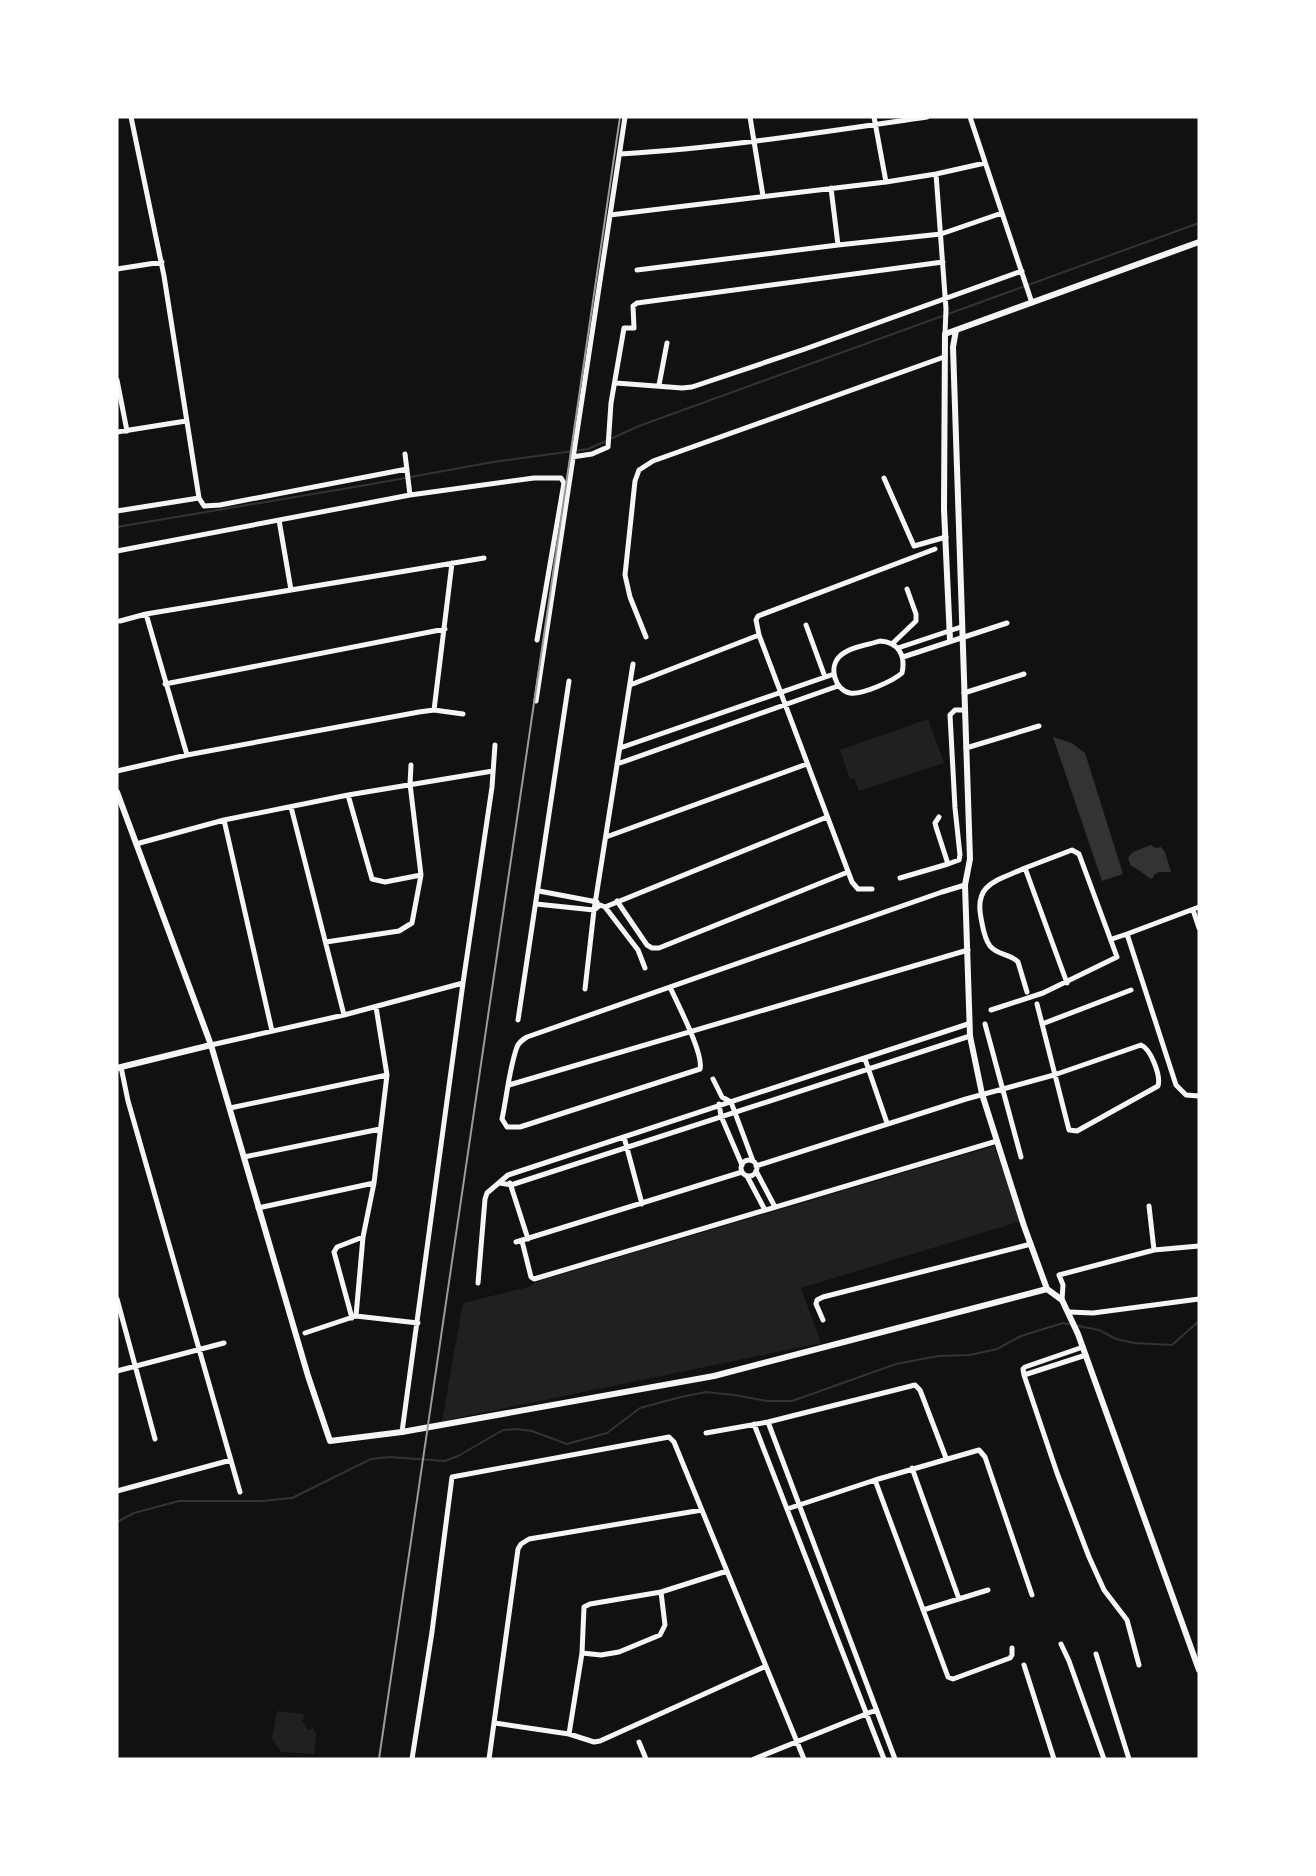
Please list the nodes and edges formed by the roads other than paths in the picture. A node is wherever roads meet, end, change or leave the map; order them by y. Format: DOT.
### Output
graph roads {
  1 [pos="131,117"];
  2 [pos="625,117"];
  3 [pos="750,117"];
  4 [pos="874,117"];
  5 [pos="927,117"];
  6 [pos="970,117"];
  7 [pos="876,124"];
  8 [pos="754,142"];
  9 [pos="620,153"];
  10 [pos="985,163"];
  11 [pos="936,174"];
  12 [pos="886,182"];
  13 [pos="831,188"];
  14 [pos="763,196"];
  15 [pos="1002,213"];
  16 [pos="610,214"];
  17 [pos="941,234"];
  18 [pos="1199,242"];
  19 [pos="838,245"];
  20 [pos="162,262"];
  21 [pos="943,262"];
  22 [pos="117,269"];
  23 [pos="637,270"];
  24 [pos="1022,272"];
  25 [pos="945,299"];
  26 [pos="1032,303"];
  27 [pos="956,330"];
  28 [pos="945,331"];
  29 [pos="667,343"];
  30 [pos="944,357"];
  31 [pos="117,380"];
  32 [pos="616,383"];
  33 [pos="659,385"];
  34 [pos="186,421"];
  35 [pos="127,431"];
  36 [pos="117,432"];
  37 [pos="405,454"];
  38 [pos="572,455"];
  39 [pos="407,469"];
  40 [pos="885,478"];
  41 [pos="410,495"];
  42 [pos="199,498"];
  43 [pos="117,511"];
  44 [pos="279,520"];
  45 [pos="946,537"];
  46 [pos="935,549"];
  47 [pos="117,551"];
  48 [pos="484,558"];
  49 [pos="452,563"];
  50 [pos="907,589"];
  51 [pos="291,590"];
  52 [pos="146,614"];
  53 [pos="120,621"];
  54 [pos="1007,623"];
  55 [pos="806,625"];
  56 [pos="961,627"];
  57 [pos="445,629"];
  58 [pos="950,630"];
  59 [pos="759,635"];
  60 [pos="646,637"];
  61 [pos="962,637"];
  62 [pos="537,640"];
  63 [pos="950,640"];
  64 [pos="892,643"];
  65 [pos="898,648"];
  66 [pos="903,657"];
  67 [pos="633,664"];
  68 [pos="834,674"];
  69 [pos="1024,674"];
  70 [pos="825,677"];
  71 [pos="570,681"];
  72 [pos="165,684"];
  73 [pos="630,685"];
  74 [pos="838,686"];
  75 [pos="781,693"];
  76 [pos="964,693"];
  77 [pos="536,701"];
  78 [pos="785,705"];
  79 [pos="434,710"];
  80 [pos="965,710"];
  81 [pos="464,714"];
  82 [pos="1039,726"];
  83 [pos="495,746"];
  84 [pos="620,748"];
  85 [pos="966,748"];
  86 [pos="187,755"];
  87 [pos="617,764"];
  88 [pos="807,764"];
  89 [pos="411,765"];
  90 [pos="117,771"];
  91 [pos="493,771"];
  92 [pos="410,784"];
  93 [pos="117,792"];
  94 [pos="348,795"];
  95 [pos="291,807"];
  96 [pos="827,817"];
  97 [pos="939,818"];
  98 [pos="224,820"];
  99 [pos="606,837"];
  100 [pos="136,844"];
  101 [pos="948,864"];
  102 [pos="1025,868"];
  103 [pos="848,873"];
  104 [pos="421,875"];
  105 [pos="900,878"];
  106 [pos="965,885"];
  107 [pos="872,889"];
  108 [pos="539,891"];
  109 [pos="617,901"];
  110 [pos="536,904"];
  111 [pos="600,904"];
  112 [pos="1196,908"];
  113 [pos="594,910"];
  114 [pos="1199,928"];
  115 [pos="1127,934"];
  116 [pos="1112,939"];
  117 [pos="327,942"];
  118 [pos="968,950"];
  119 [pos="645,968"];
  120 [pos="463,983"];
  121 [pos="1067,983"];
  122 [pos="670,987"];
  123 [pos="585,988"];
  124 [pos="1131,990"];
  125 [pos="1027,992"];
  126 [pos="1037,1004"];
  127 [pos="376,1007"];
  128 [pos="991,1010"];
  129 [pos="344,1015"];
  130 [pos="518,1020"];
  131 [pos="968,1024"];
  132 [pos="985,1024"];
  133 [pos="1042,1024"];
  134 [pos="272,1031"];
  135 [pos="690,1031"];
  136 [pos="970,1036"];
  137 [pos="212,1045"];
  138 [pos="865,1059"];
  139 [pos="119,1068"];
  140 [pos="868,1069"];
  141 [pos="387,1075"];
  142 [pos="1054,1075"];
  143 [pos="713,1079"];
  144 [pos="509,1085"];
  145 [pos="1003,1089"];
  146 [pos="982,1094"];
  147 [pos="1199,1096"];
  148 [pos="722,1097"];
  149 [pos="730,1102"];
  150 [pos="718,1107"];
  151 [pos="231,1108"];
  152 [pos="734,1112"];
  153 [pos="721,1116"];
  154 [pos="887,1123"];
  155 [pos="380,1129"];
  156 [pos="624,1137"];
  157 [pos="997,1141"];
  158 [pos="627,1148"];
  159 [pos="244,1156"];
  160 [pos="1021,1156"];
  161 [pos="742,1165"];
  162 [pos="755,1166"];
  163 [pos="744,1174"];
  164 [pos="508,1175"];
  165 [pos="374,1183"];
  166 [pos="500,1184"];
  167 [pos="511,1185"];
  168 [pos="642,1204"];
  169 [pos="1149,1206"];
  170 [pos="775,1207"];
  171 [pos="258,1208"];
  172 [pos="765,1210"];
  173 [pos="363,1237"];
  174 [pos="522,1241"];
  175 [pos="1031,1244"];
  176 [pos="1199,1246"];
  177 [pos="1154,1250"];
  178 [pos="478,1283"];
  179 [pos="1047,1289"];
  180 [pos="117,1299"];
  181 [pos="1199,1299"];
  182 [pos="1062,1300"];
  183 [pos="1069,1312"];
  184 [pos="354,1317"];
  185 [pos="823,1320"];
  186 [pos="418,1323"];
  187 [pos="305,1333"];
  188 [pos="224,1343"];
  189 [pos="1083,1347"];
  190 [pos="199,1350"];
  191 [pos="1086,1355"];
  192 [pos="135,1366"];
  193 [pos="117,1371"];
  194 [pos="1024,1375"];
  195 [pos="768,1422"];
  196 [pos="754,1425"];
  197 [pos="402,1432"];
  198 [pos="706,1432"];
  199 [pos="155,1439"];
  200 [pos="946,1458"];
  201 [pos="231,1460"];
  202 [pos="912,1468"];
  203 [pos="875,1480"];
  204 [pos="117,1491"];
  205 [pos="240,1492"];
  206 [pos="799,1504"];
  207 [pos="787,1509"];
  208 [pos="702,1510"];
  209 [pos="727,1571"];
  210 [pos="988,1590"];
  211 [pos="661,1592"];
  212 [pos="1032,1595"];
  213 [pos="959,1599"];
  214 [pos="923,1610"];
  215 [pos="1061,1644"];
  216 [pos="1012,1648"];
  217 [pos="582,1653"];
  218 [pos="1096,1654"];
  219 [pos="1024,1665"];
  220 [pos="1139,1665"];
  221 [pos="766,1666"];
  222 [pos="1199,1670"];
  223 [pos="876,1710"];
  224 [pos="866,1713"];
  225 [pos="495,1723"];
  226 [pos="569,1734"];
  227 [pos="797,1741"];
  228 [pos="639,1742"];
  229 [pos="412,1759"];
  230 [pos="489,1759"];
  231 [pos="646,1759"];
  232 [pos="754,1759"];
  233 [pos="804,1759"];
  234 [pos="884,1759"];
  235 [pos="895,1759"];
  236 [pos="1054,1759"];
  237 [pos="1104,1759"];
  238 [pos="1129,1759"];
  1 -- 20 [label="street"];
  2 -- 9 [label="street"];
  3 -- 8 [label="street"];
  4 -- 7 [label="street"];
  5 -- 7 [label="street"];
  6 -- 10 [label="street"];
  7 -- 8 [label="street"];
  7 -- 12 [label="street"];
  8 -- 9 [label="street"];
  8 -- 14 [label="street"];
  9 -- 16 [label="street"];
  10 -- 11 [label="street"];
  10 -- 15 [label="street"];
  11 -- 12 [label="street"];
  11 -- 17 [label="street"];
  12 -- 13 [label="street"];
  13 -- 14 [label="street"];
  13 -- 19 [label="street"];
  14 -- 16 [label="street"];
  15 -- 17 [label="street"];
  15 -- 24 [label="street"];
  16 -- 38 [label="street"];
  17 -- 19 [label="street"];
  17 -- 21 [label="street"];
  18 -- 26 [label="street"];
  19 -- 23 [label="street"];
  20 -- 22 [label="street"];
  20 -- 34 [label="street"];
  21 -- 25 [label="street"];
  21 -- 32 [label="street"];
  24 -- 25 [label="street"];
  24 -- 26 [label="street"];
  25 -- 28 [label="street"];
  25 -- 33 [label="street"];
  26 -- 27 [label="street"];
  27 -- 28 [label="street"];
  27 -- 56 [label="street"];
  28 -- 30 [label="street"];
  29 -- 33 [label="street"];
  30 -- 45 [label="street"];
  30 -- 60 [label="street"];
  31 -- 35 [label="street"];
  32 -- 33 [label="street"];
  32 -- 38 [label="street"];
  34 -- 35 [label="street"];
  34 -- 42 [label="street"];
  35 -- 36 [label="street"];
  37 -- 39 [label="street"];
  38 -- 77 [label="street"];
  39 -- 41 [label="street"];
  39 -- 42 [label="street"];
  40 -- 45 [label="street"];
  41 -- 44 [label="street"];
  41 -- 62 [label="street"];
  42 -- 43 [label="street"];
  44 -- 47 [label="street"];
  44 -- 51 [label="street"];
  45 -- 58 [label="street"];
  46 -- 59 [label="street"];
  48 -- 49 [label="street"];
  49 -- 51 [label="street"];
  49 -- 57 [label="street"];
  50 -- 64 [label="street"];
  51 -- 52 [label="street"];
  52 -- 53 [label="street"];
  52 -- 72 [label="street"];
  54 -- 61 [label="street"];
  55 -- 70 [label="street"];
  56 -- 58 [label="street"];
  56 -- 61 [label="street"];
  57 -- 72 [label="street"];
  57 -- 79 [label="street"];
  58 -- 63 [label="street"];
  58 -- 65 [label="street"];
  59 -- 73 [label="street"];
  59 -- 75 [label="street"];
  61 -- 63 [label="street"];
  61 -- 76 [label="street"];
  63 -- 66 [label="street"];
  64 -- 65 [label="street"];
  64 -- 68 [label="street"];
  65 -- 66 [label="street"];
  66 -- 74 [label="street"];
  67 -- 73 [label="street"];
  68 -- 70 [label="street"];
  68 -- 74 [label="street"];
  69 -- 76 [label="street"];
  70 -- 75 [label="street"];
  71 -- 108 [label="street"];
  72 -- 86 [label="street"];
  73 -- 84 [label="street"];
  74 -- 78 [label="street"];
  75 -- 78 [label="street"];
  75 -- 84 [label="street"];
  76 -- 80 [label="street"];
  78 -- 87 [label="street"];
  78 -- 88 [label="street"];
  79 -- 81 [label="street"];
  79 -- 86 [label="street"];
  80 -- 85 [label="street"];
  80 -- 101 [label="street"];
  82 -- 85 [label="street"];
  83 -- 91 [label="street"];
  84 -- 87 [label="street"];
  85 -- 106 [label="street"];
  86 -- 90 [label="street"];
  87 -- 99 [label="street"];
  88 -- 96 [label="street"];
  88 -- 99 [label="street"];
  89 -- 92 [label="street"];
  91 -- 92 [label="street"];
  91 -- 120 [label="street"];
  92 -- 94 [label="street"];
  92 -- 104 [label="street"];
  93 -- 100 [label="street"];
  94 -- 95 [label="street"];
  94 -- 104 [label="street"];
  95 -- 98 [label="street"];
  95 -- 117 [label="street"];
  96 -- 103 [label="street"];
  96 -- 109 [label="street"];
  97 -- 101 [label="street"];
  98 -- 100 [label="street"];
  98 -- 134 [label="street"];
  99 -- 111 [label="street"];
  100 -- 137 [label="street"];
  101 -- 105 [label="street"];
  102 -- 116 [label="street"];
  102 -- 121 [label="street"];
  102 -- 125 [label="street"];
  103 -- 107 [label="street"];
  103 -- 109 [label="street"];
  104 -- 117 [label="street"];
  106 -- 118 [label="street"];
  106 -- 122 [label="street"];
  108 -- 110 [label="street"];
  108 -- 111 [label="street"];
  109 -- 111 [label="street"];
  110 -- 113 [label="street"];
  110 -- 130 [label="street"];
  111 -- 113 [label="street"];
  111 -- 119 [label="street"];
  112 -- 114 [label="street"];
  112 -- 115 [label="street"];
  113 -- 123 [label="street"];
  115 -- 116 [label="street"];
  115 -- 147 [label="street"];
  116 -- 121 [label="street"];
  117 -- 129 [label="street"];
  118 -- 131 [label="street"];
  118 -- 135 [label="street"];
  120 -- 127 [label="street"];
  120 -- 186 [label="street"];
  121 -- 128 [label="street"];
  122 -- 135 [label="street"];
  122 -- 144 [label="street"];
  124 -- 133 [label="street"];
  126 -- 133 [label="street"];
  127 -- 129 [label="street"];
  127 -- 141 [label="street"];
  129 -- 134 [label="street"];
  131 -- 136 [label="street"];
  131 -- 138 [label="street"];
  132 -- 145 [label="street"];
  133 -- 142 [label="street"];
  134 -- 137 [label="street"];
  135 -- 144 [label="street"];
  135 -- 144 [label="street"];
  136 -- 140 [label="street"];
  136 -- 146 [label="street"];
  137 -- 139 [label="street"];
  137 -- 151 [label="street"];
  138 -- 140 [label="street"];
  138 -- 149 [label="street"];
  139 -- 190 [label="street"];
  140 -- 152 [label="street"];
  140 -- 154 [label="street"];
  141 -- 151 [label="street"];
  141 -- 155 [label="street"];
  142 -- 142 [label="street"];
  142 -- 145 [label="street"];
  143 -- 148 [label="street"];
  145 -- 146 [label="street"];
  145 -- 160 [label="street"];
  146 -- 154 [label="street"];
  146 -- 157 [label="street"];
  148 -- 149 [label="street"];
  148 -- 150 [label="street"];
  149 -- 150 [label="street"];
  149 -- 152 [label="street"];
  150 -- 153 [label="street"];
  150 -- 156 [label="street"];
  151 -- 159 [label="street"];
  152 -- 153 [label="street"];
  152 -- 162 [label="street"];
  153 -- 158 [label="street"];
  153 -- 161 [label="street"];
  154 -- 162 [label="street"];
  155 -- 159 [label="street"];
  155 -- 165 [label="street"];
  156 -- 158 [label="street"];
  156 -- 164 [label="street"];
  157 -- 170 [label="street"];
  157 -- 175 [label="street"];
  158 -- 167 [label="street"];
  158 -- 168 [label="street"];
  159 -- 171 [label="street"];
  161 -- 162 [label="street"];
  161 -- 163 [label="street"];
  162 -- 163 [label="street"];
  162 -- 170 [label="street"];
  163 -- 168 [label="street"];
  163 -- 172 [label="street"];
  164 -- 166 [label="street"];
  164 -- 167 [label="street"];
  165 -- 171 [label="street"];
  165 -- 173 [label="street"];
  166 -- 167 [label="street"];
  166 -- 178 [label="street"];
  167 -- 174 [label="street"];
  168 -- 174 [label="street"];
  169 -- 177 [label="street"];
  170 -- 172 [label="street"];
  171 -- 197 [label="street"];
  172 -- 174 [label="street"];
  173 -- 184 [label="street"];
  173 -- 184 [label="street"];
  175 -- 179 [label="street"];
  175 -- 185 [label="street"];
  176 -- 177 [label="street"];
  177 -- 182 [label="street"];
  179 -- 182 [label="street"];
  179 -- 197 [label="street"];
  180 -- 192 [label="street"];
  181 -- 183 [label="street"];
  182 -- 183 [label="street"];
  183 -- 189 [label="street"];
  184 -- 186 [label="street"];
  184 -- 187 [label="street"];
  186 -- 197 [label="street"];
  188 -- 190 [label="street"];
  189 -- 191 [label="street"];
  189 -- 194 [label="street"];
  190 -- 192 [label="street"];
  190 -- 201 [label="street"];
  191 -- 194 [label="street"];
  191 -- 222 [label="street"];
  192 -- 193 [label="street"];
  192 -- 199 [label="street"];
  194 -- 220 [label="street"];
  195 -- 196 [label="street"];
  195 -- 200 [label="street"];
  195 -- 206 [label="street"];
  196 -- 198 [label="street"];
  196 -- 207 [label="street"];
  200 -- 202 [label="street"];
  200 -- 212 [label="street"];
  201 -- 204 [label="street"];
  201 -- 205 [label="street"];
  202 -- 203 [label="street"];
  202 -- 213 [label="street"];
  203 -- 206 [label="street"];
  203 -- 214 [label="street"];
  206 -- 207 [label="street"];
  206 -- 223 [label="street"];
  207 -- 224 [label="street"];
  208 -- 209 [label="street"];
  208 -- 225 [label="street"];
  208 -- 229 [label="street"];
  209 -- 211 [label="street"];
  209 -- 221 [label="street"];
  210 -- 213 [label="street"];
  211 -- 217 [label="street"];
  211 -- 217 [label="street"];
  213 -- 214 [label="street"];
  214 -- 216 [label="street"];
  215 -- 237 [label="street"];
  217 -- 226 [label="street"];
  218 -- 238 [label="street"];
  219 -- 236 [label="street"];
  221 -- 226 [label="street"];
  221 -- 227 [label="street"];
  223 -- 224 [label="street"];
  223 -- 235 [label="street"];
  224 -- 227 [label="street"];
  224 -- 234 [label="street"];
  225 -- 226 [label="street"];
  225 -- 230 [label="street"];
  227 -- 232 [label="street"];
  227 -- 233 [label="street"];
  228 -- 231 [label="street"];
}
